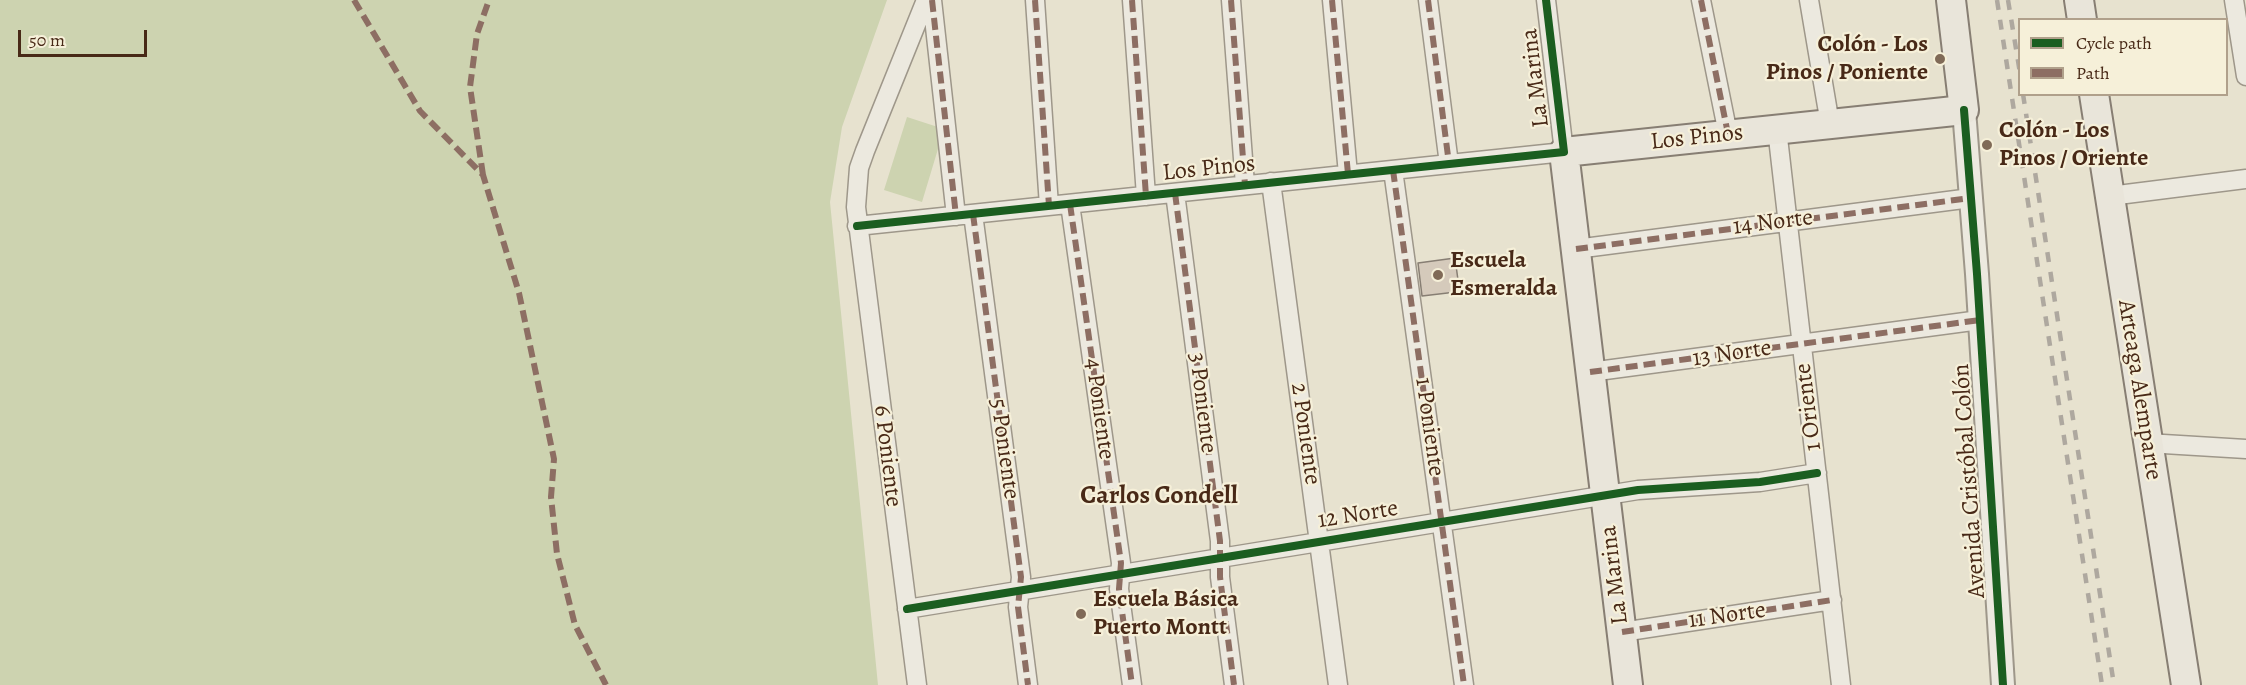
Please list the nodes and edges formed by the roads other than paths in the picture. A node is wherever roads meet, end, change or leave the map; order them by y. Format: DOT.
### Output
graph roads {
  1 [pos="926,0"];
  2 [pos="932,0"];
  3 [pos="1035,0"];
  4 [pos="1132,0"];
  5 [pos="1231,0"];
  6 [pos="1332,0"];
  7 [pos="1428,0"];
  8 [pos="1546,0"];
  9 [pos="1701,0"];
  10 [pos="1809,0"];
  11 [pos="1951,0"];
  12 [pos="2079,0"];
  13 [pos="2234,0"];
  14 [pos="2082,18"];
  15 [pos="2242,26"];
  16 [pos="2246,76"];
  17 [pos="2094,96"];
  18 [pos="1964,110"];
  19 [pos="1830,124"];
  20 [pos="1777,129"];
  21 [pos="1728,135"];
  22 [pos="1564,152"];
  23 [pos="1449,164"];
  24 [pos="1393,170"];
  25 [pos="1348,174"];
  26 [pos="2246,179"];
  27 [pos="1271,183"];
  28 [pos="1245,185"];
  29 [pos="1175,193"];
  30 [pos="1146,196"];
  31 [pos="2109,196"];
  32 [pos="1971,198"];
  33 [pos="1070,204"];
  34 [pos="1049,206"];
  35 [pos="964,215"];
  36 [pos="1788,222"];
  37 [pos="857,226"];
  38 [pos="1576,249"];
  39 [pos="1980,320"];
  40 [pos="1802,344"];
  41 [pos="1590,372"];
  42 [pos="2147,442"];
  43 [pos="2246,448"];
  44 [pos="1817,473"];
  45 [pos="1605,495"];
  46 [pos="1442,522"];
  47 [pos="1319,542"];
  48 [pos="1220,558"];
  49 [pos="1120,574"];
  50 [pos="1020,591"];
  51 [pos="1832,600"];
  52 [pos="907,609"];
  53 [pos="1622,632"];
  54 [pos="917,685"];
  55 [pos="1028,685"];
  56 [pos="1132,685"];
  57 [pos="1234,685"];
  58 [pos="1338,685"];
  59 [pos="1464,685"];
  60 [pos="1628,685"];
  61 [pos="1841,685"];
  62 [pos="2003,685"];
  63 [pos="2186,685"];
  1 -- 37 [label="street, 6 Poniente"];
  2 -- 35 [label="street"];
  3 -- 34 [label="street"];
  4 -- 30 [label="street"];
  5 -- 28 [label="street"];
  6 -- 25 [label="street"];
  7 -- 23 [label="street"];
  8 -- 22 [label="street, La Marina"];
  9 -- 21 [label="street"];
  10 -- 19 [label="street"];
  11 -- 18 [label="main road"];
  12 -- 14 [label="main road"];
  13 -- 15 [label="street"];
  15 -- 16 [label="street"];
  17 -- 31 [label="main road, Arteaga Alemparte"];
  18 -- 19 [label="main road, Los Pinos"];
  18 -- 32 [label="street, Avenida Cristóbal Colón"];
  19 -- 20 [label="main road, Los Pinos"];
  20 -- 21 [label="main road, Los Pinos"];
  20 -- 36 [label="street, 1 Oriente"];
  21 -- 22 [label="main road, Los Pinos"];
  22 -- 23 [label="street, Los Pinos"];
  22 -- 38 [label="main road, La Marina"];
  23 -- 24 [label="street, Los Pinos"];
  24 -- 25 [label="street, Los Pinos"];
  24 -- 46 [label="street, 1 Poniente"];
  25 -- 27 [label="street, Los Pinos"];
  26 -- 31 [label="street"];
  27 -- 28 [label="street, Los Pinos"];
  27 -- 47 [label="street, 2 Poniente"];
  28 -- 29 [label="street, Los Pinos"];
  29 -- 30 [label="street, Los Pinos"];
  29 -- 48 [label="street, 3 Poniente"];
  30 -- 33 [label="street, Los Pinos"];
  31 -- 42 [label="main road, Arteaga Alemparte"];
  32 -- 36 [label="street, 14 Norte"];
  32 -- 39 [label="street, Avenida Cristóbal Colón"];
  33 -- 34 [label="street, Los Pinos"];
  33 -- 49 [label="street, 4 Poniente"];
  34 -- 35 [label="street, Los Pinos"];
  35 -- 37 [label="street, Los Pinos"];
  35 -- 50 [label="street, 5 Poniente"];
  36 -- 38 [label="street, 14 Norte"];
  36 -- 40 [label="street, 1 Oriente"];
  37 -- 52 [label="street, 6 Poniente"];
  38 -- 41 [label="main road, La Marina"];
  39 -- 40 [label="street, 13 Norte"];
  39 -- 62 [label="street, Avenida Cristóbal Colón"];
  40 -- 41 [label="street, 13 Norte"];
  40 -- 44 [label="street, 1 Oriente"];
  41 -- 45 [label="main road, La Marina"];
  42 -- 43 [label="street"];
  42 -- 63 [label="main road, Arteaga Alemparte"];
  44 -- 45 [label="street, 12 Norte"];
  44 -- 51 [label="street, 1 Oriente"];
  45 -- 46 [label="street, 12 Norte"];
  45 -- 53 [label="main road, La Marina"];
  46 -- 47 [label="street, 12 Norte"];
  46 -- 59 [label="street, 1 Poniente"];
  47 -- 48 [label="street, 12 Norte"];
  47 -- 58 [label="street, 2 Poniente"];
  48 -- 49 [label="street, 12 Norte"];
  48 -- 57 [label="street, 3 Poniente"];
  49 -- 50 [label="street, 12 Norte"];
  49 -- 56 [label="street, 4 Poniente"];
  50 -- 52 [label="street, 12 Norte"];
  50 -- 55 [label="street, 5 Poniente"];
  51 -- 53 [label="street, 11 Norte"];
  51 -- 61 [label="street, 1 Oriente"];
  52 -- 54 [label="street, 6 Poniente"];
  53 -- 60 [label="main road, La Marina"];
}
